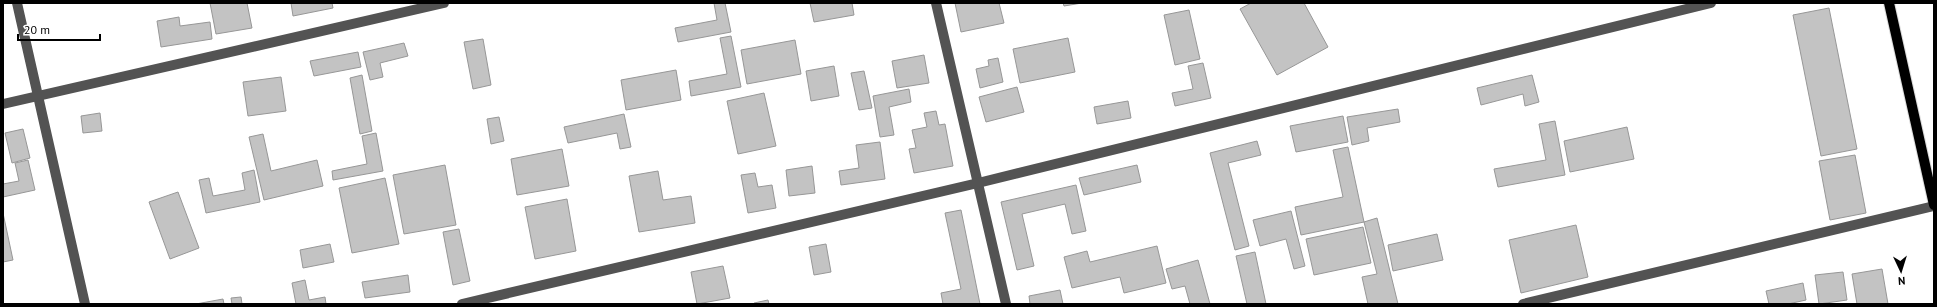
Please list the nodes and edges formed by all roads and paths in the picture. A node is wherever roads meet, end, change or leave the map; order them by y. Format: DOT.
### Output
graph roads {
  1 [pos="17,3"];
  2 [pos="444,3"];
  3 [pos="936,3"];
  4 [pos="1712,3"];
  5 [pos="1889,3"];
  6 [pos="38,96"];
  7 [pos="3,104"];
  8 [pos="978,182"];
  9 [pos="1934,206"];
  10 [pos="85,304"];
  11 [pos="462,304"];
  12 [pos="1006,304"];
  13 [pos="1523,304"];
  1 -- 6 [label="street"];
  2 -- 6 [label="street"];
  3 -- 8 [label="street"];
  4 -- 8 [label="street"];
  5 -- 9 [label="main road"];
  6 -- 7 [label="street"];
  6 -- 10 [label="street"];
  8 -- 11 [label="street"];
  8 -- 12 [label="street"];
  9 -- 13 [label="street"];
}
